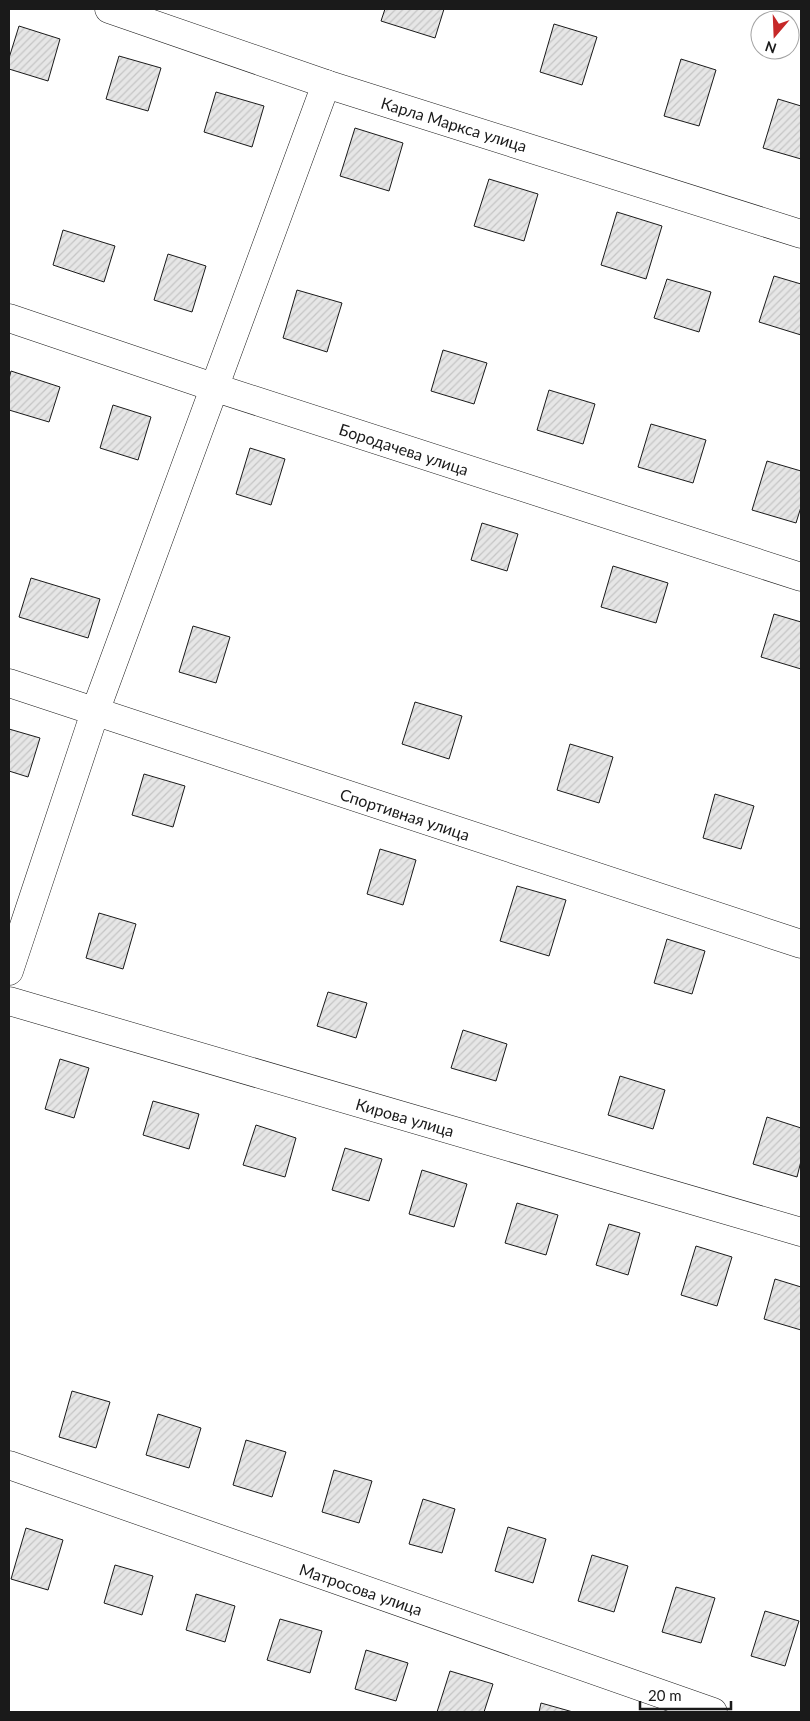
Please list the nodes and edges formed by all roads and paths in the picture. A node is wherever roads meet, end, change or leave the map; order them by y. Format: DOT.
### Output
graph roads {
  1 [pos="109,9"];
  2 [pos="326,84"];
  3 [pos="801,234"];
  4 [pos="9,318"];
  5 [pos="213,387"];
  6 [pos="801,578"];
  7 [pos="9,684"];
  8 [pos="95,712"];
  9 [pos="801,944"];
  10 [pos="9,971"];
  11 [pos="9,1001"];
  12 [pos="801,1232"];
  13 [pos="9,1465"];
  14 [pos="713,1712"];
  1 -- 2 [label="street, Карла Маркса улица"];
  2 -- 3 [label="street, Карла Маркса улица"];
  2 -- 5 [label="street"];
  4 -- 5 [label="street, Бородачева улица"];
  5 -- 6 [label="street, Бородачева улица"];
  5 -- 8 [label="street"];
  7 -- 8 [label="street, Спортивная улица"];
  8 -- 9 [label="street, Спортивная улица"];
  8 -- 10 [label="street"];
  11 -- 12 [label="street, Кирова улица"];
  13 -- 14 [label="street, Матросова улица"];
}
